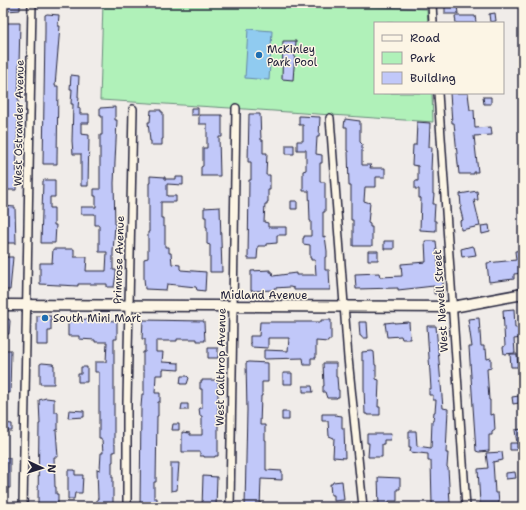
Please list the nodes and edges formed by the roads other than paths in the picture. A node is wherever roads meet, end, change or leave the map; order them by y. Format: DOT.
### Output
graph roads {
  1 [pos="32,3"];
  2 [pos="432,3"];
  3 [pos="433,22"];
  4 [pos="438,94"];
  5 [pos="236,108"];
  6 [pos="133,109"];
  7 [pos="330,118"];
  8 [pos="523,294"];
  9 [pos="3,305"];
  10 [pos="27,306"];
  11 [pos="129,306"];
  12 [pos="233,306"];
  13 [pos="345,307"];
  14 [pos="453,307"];
  15 [pos="23,507"];
  16 [pos="127,507"];
  17 [pos="230,507"];
  18 [pos="363,507"];
  19 [pos="466,507"];
  1 -- 10 [label="street, West Ostrander Avenue"];
  2 -- 3 [label="street"];
  4 -- 14 [label="street, West Newell Street"];
  5 -- 12 [label="street, West Calthrop Avenue"];
  6 -- 11 [label="street, Primrose Avenue"];
  7 -- 13 [label="street"];
  8 -- 14 [label="street, Midland Avenue"];
  9 -- 10 [label="street, Midland Avenue"];
  10 -- 11 [label="street, Midland Avenue"];
  10 -- 15 [label="street, West Ostrander Avenue"];
  11 -- 12 [label="street, Midland Avenue"];
  11 -- 16 [label="street, Primrose Avenue"];
  12 -- 13 [label="street, Midland Avenue"];
  12 -- 17 [label="street, West Calthrop Avenue"];
  13 -- 14 [label="street, Midland Avenue"];
  13 -- 18 [label="street"];
  14 -- 19 [label="street, West Newell Street"];
}
